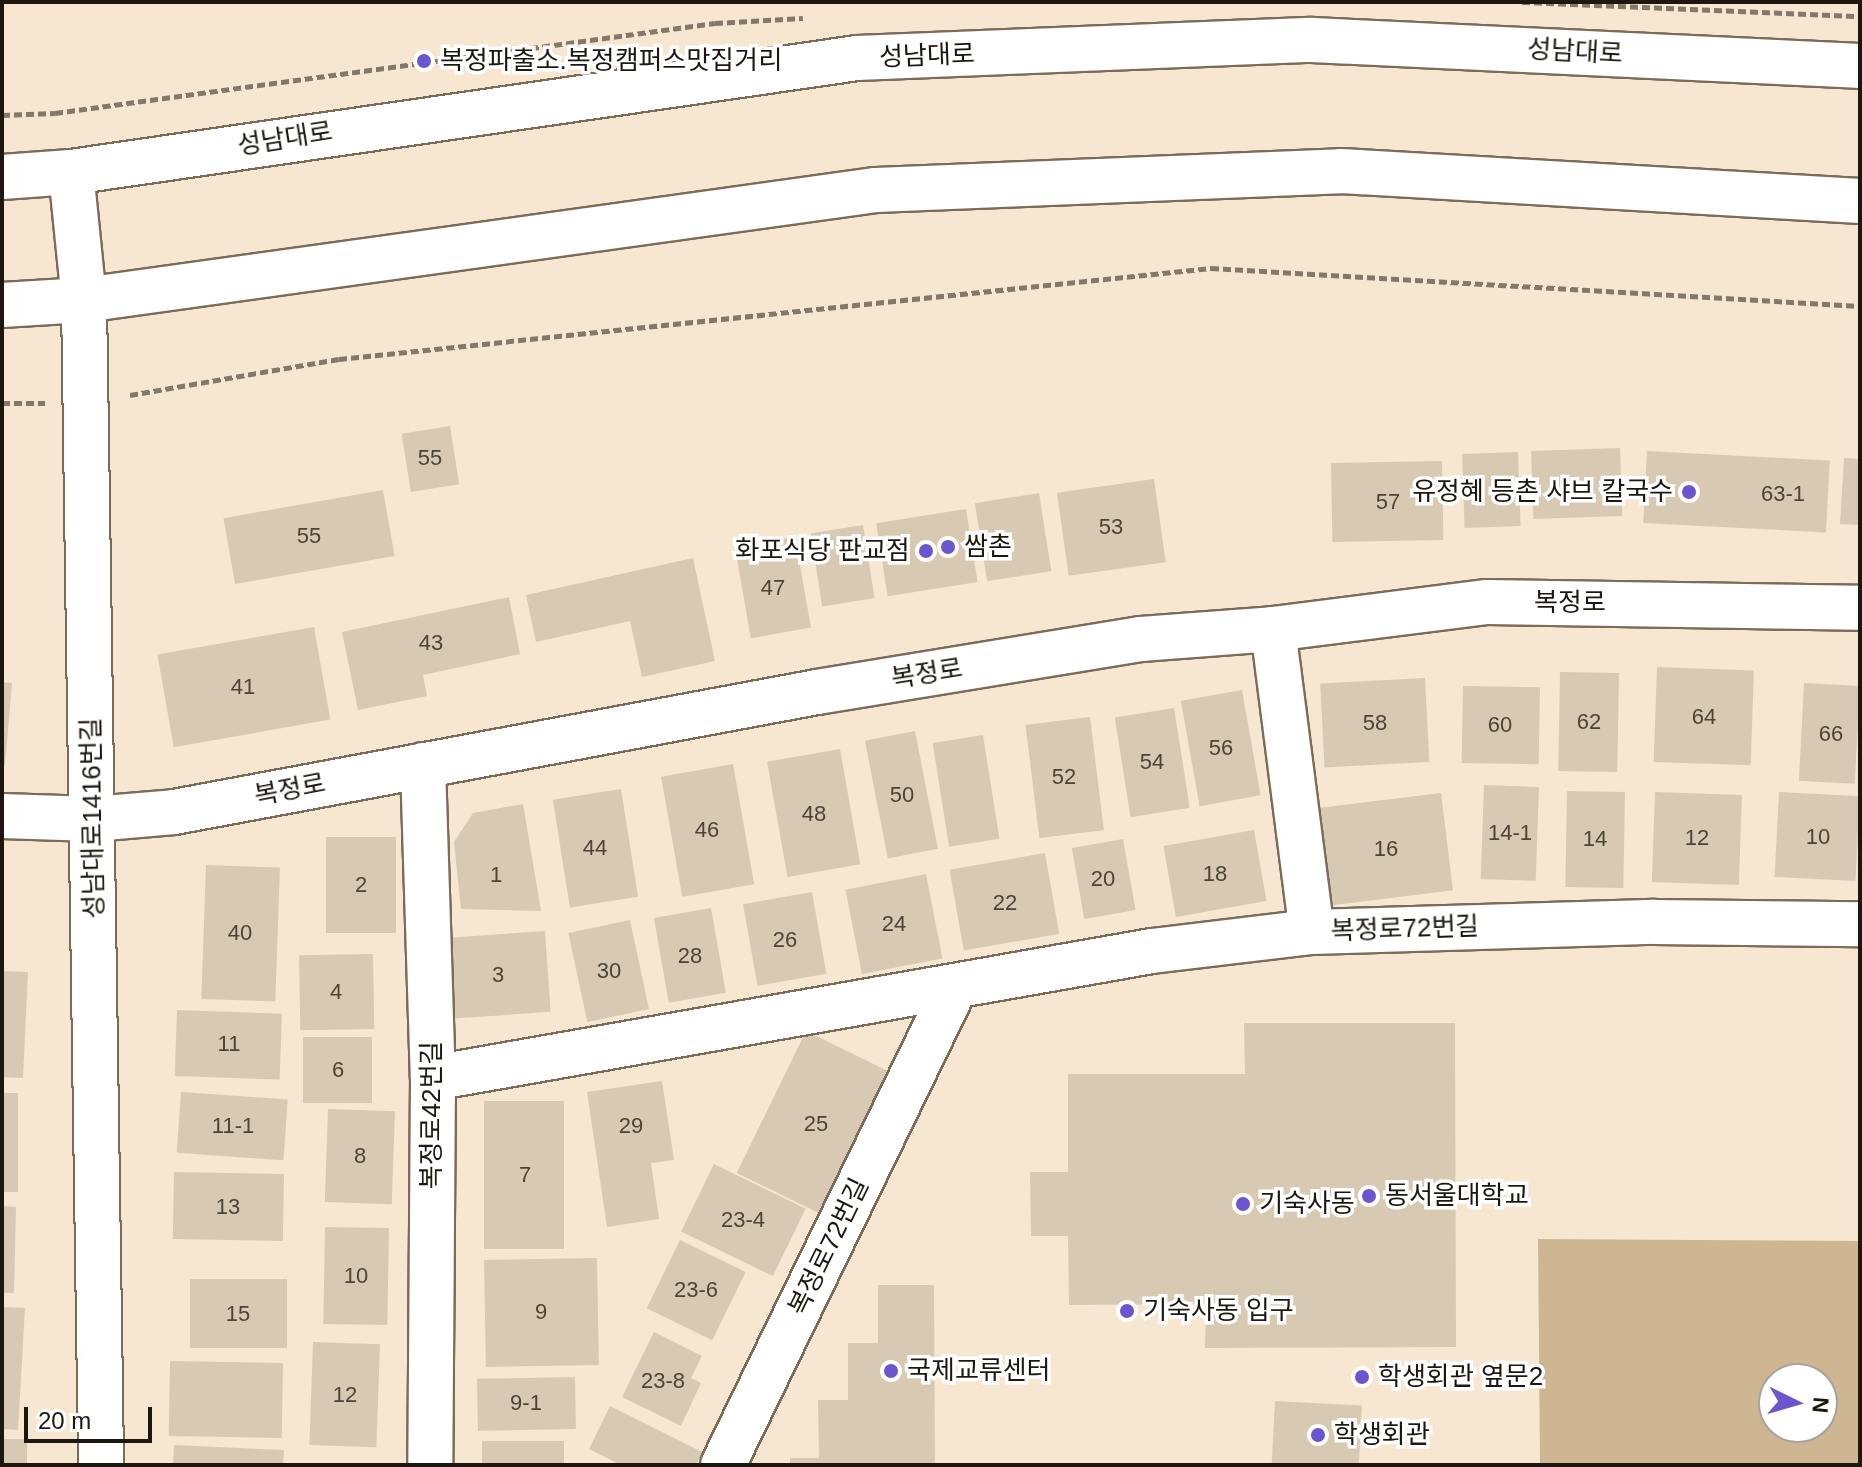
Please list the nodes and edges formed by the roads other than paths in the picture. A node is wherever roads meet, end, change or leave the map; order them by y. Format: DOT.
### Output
graph roads {
  1 [pos="1860,66"];
  2 [pos="71,172"];
  3 [pos="2,177"];
  4 [pos="1860,201"];
  5 [pos="84,300"];
  6 [pos="2,305"];
  7 [pos="1860,608"];
  8 [pos="1273,629"];
  9 [pos="423,765"];
  10 [pos="2,816"];
  11 [pos="93,819"];
  12 [pos="1860,924"];
  13 [pos="1312,932"];
  14 [pos="955,987"];
  15 [pos="433,1078"];
  16 [pos="101,1465"];
  17 [pos="430,1465"];
  18 [pos="723,1465"];
  1 -- 2 [label="street, 성남대로"];
  2 -- 3 [label="street, 성남대로"];
  2 -- 5 [label="street, 성남대로1416번길"];
  4 -- 5 [label="street"];
  5 -- 6 [label="street"];
  5 -- 11 [label="street, 성남대로1416번길"];
  7 -- 8 [label="street, 복정로"];
  8 -- 9 [label="street, 복정로"];
  8 -- 13 [label="street"];
  9 -- 11 [label="street, 복정로"];
  9 -- 15 [label="street, 복정로42번길"];
  10 -- 11 [label="street, 복정로"];
  11 -- 16 [label="street, 성남대로1416번길"];
  12 -- 13 [label="street, 복정로72번길"];
  13 -- 14 [label="street, 복정로72번길"];
  14 -- 15 [label="street, 복정로72번길"];
  14 -- 18 [label="street, 복정로72번길"];
  15 -- 17 [label="street, 복정로42번길"];
}
